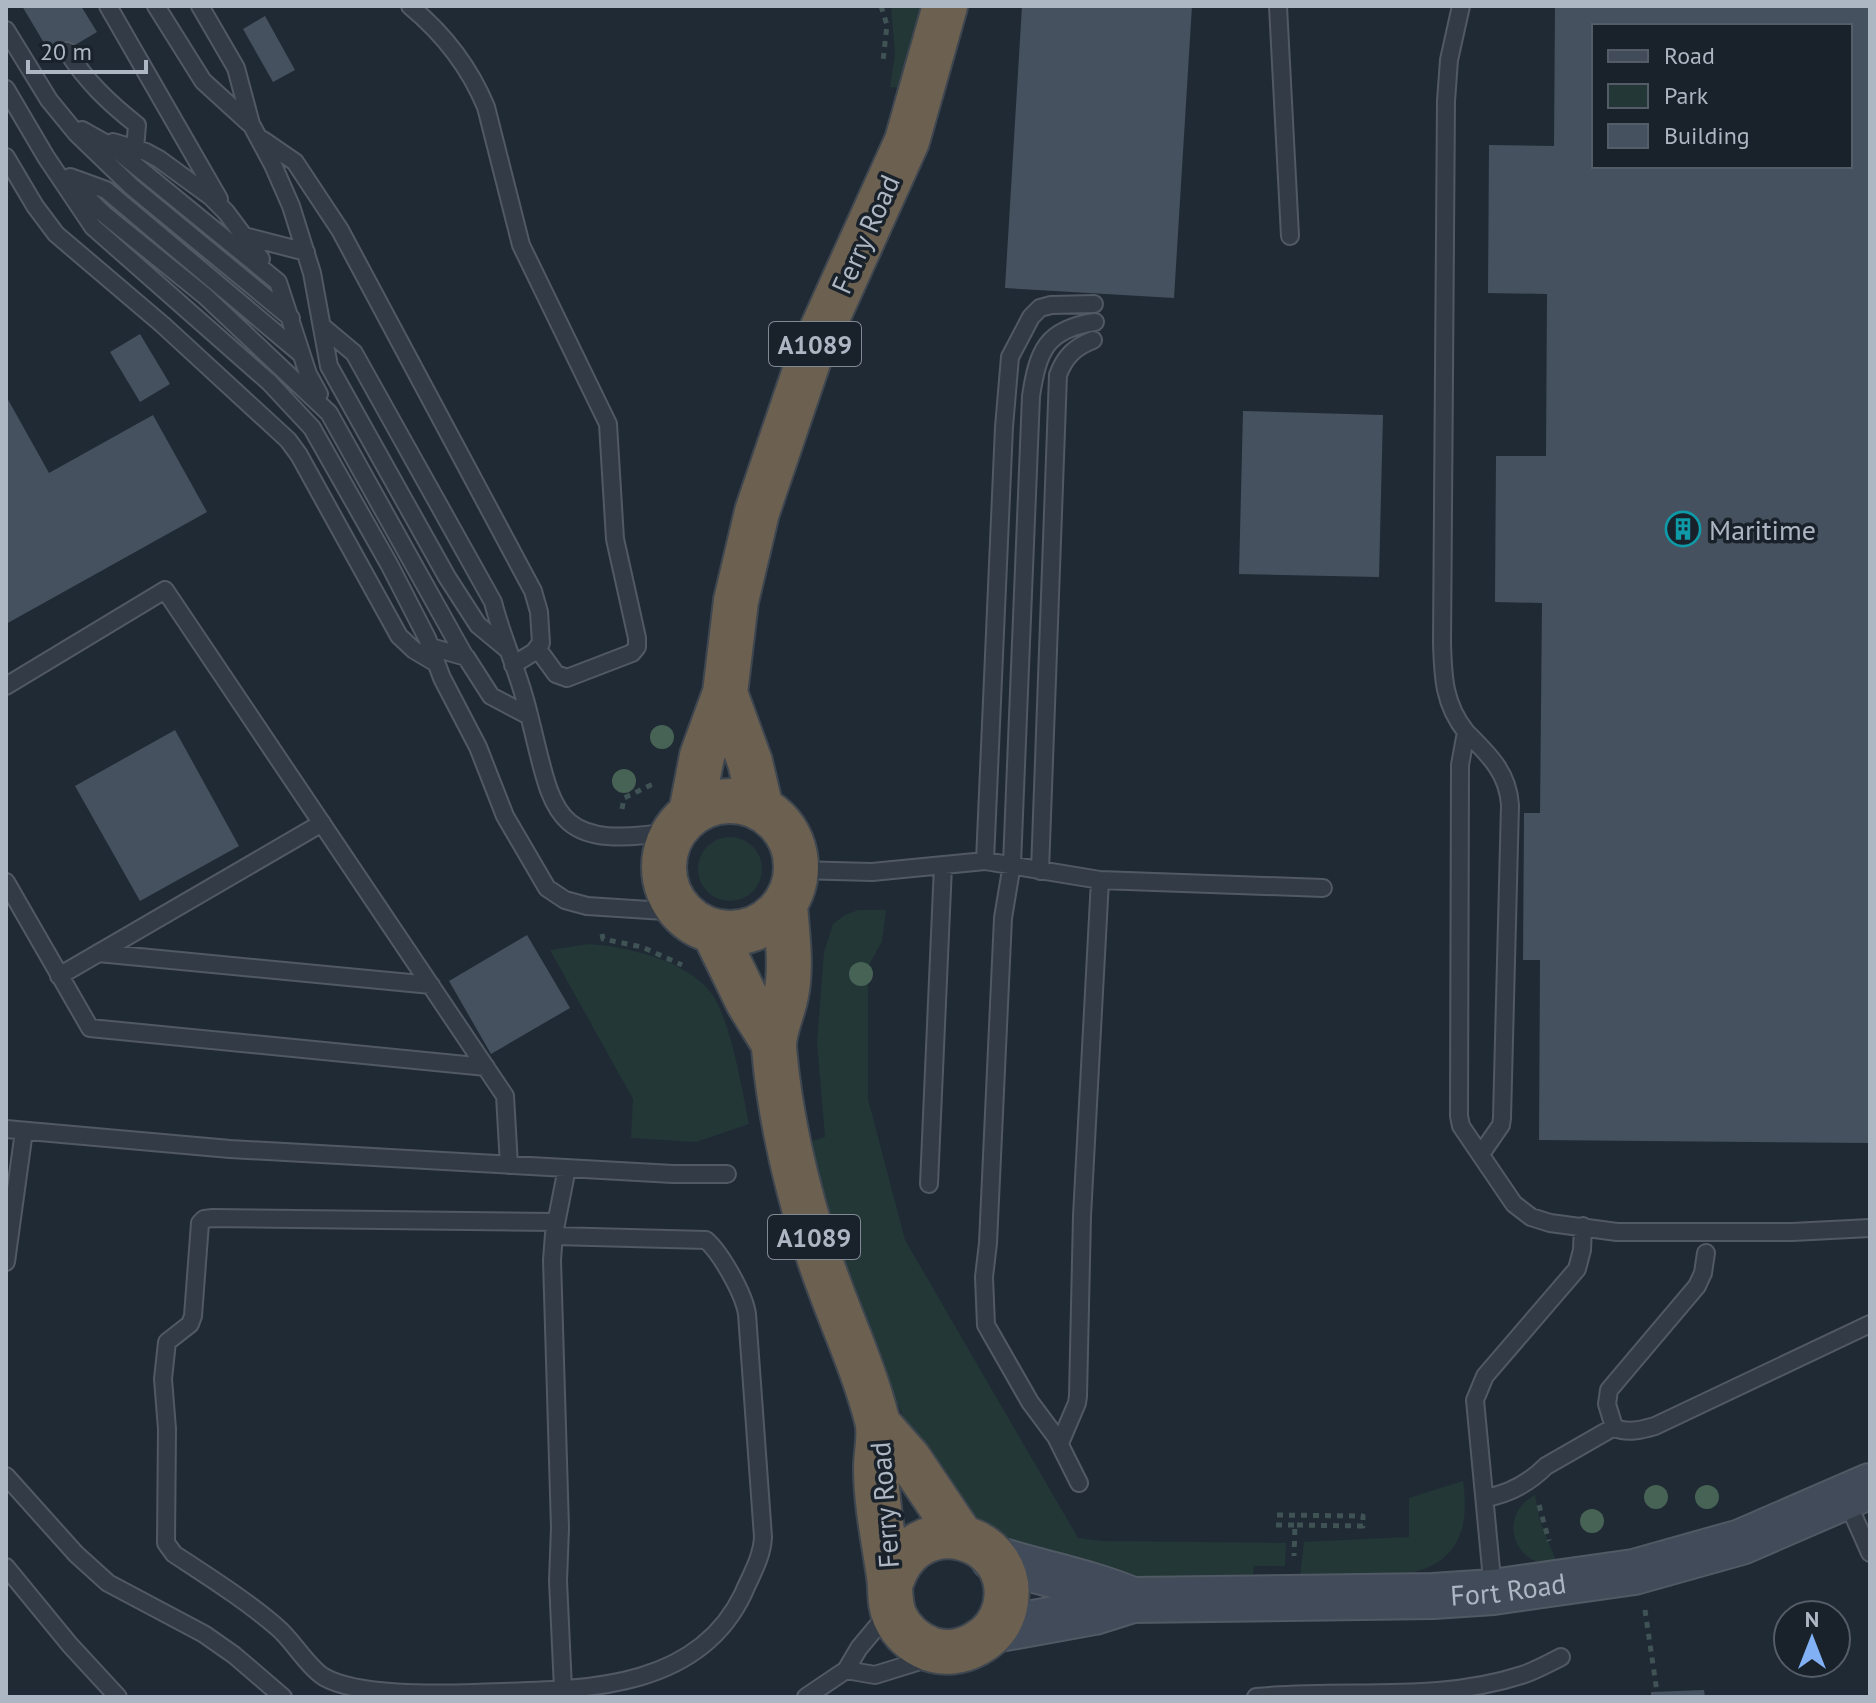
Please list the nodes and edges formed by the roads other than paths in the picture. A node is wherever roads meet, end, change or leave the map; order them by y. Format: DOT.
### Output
graph roads {
  1 [pos="108,6"];
  2 [pos="156,6"];
  3 [pos="200,6"];
  4 [pos="410,6"];
  5 [pos="945,6"];
  6 [pos="1278,6"];
  7 [pos="1461,6"];
  8 [pos="6,30"];
  9 [pos="67,51"];
  10 [pos="6,89"];
  11 [pos="66,120"];
  12 [pos="254,130"];
  13 [pos="90,135"];
  14 [pos="135,149"];
  15 [pos="6,157"];
  16 [pos="46,157"];
  17 [pos="63,174"];
  18 [pos="229,217"];
  19 [pos="244,236"];
  20 [pos="1290,236"];
  21 [pos="308,257"];
  22 [pos="278,282"];
  23 [pos="1094,304"];
  24 [pos="291,318"];
  25 [pos="1095,322"];
  26 [pos="323,327"];
  27 [pos="1093,340"];
  28 [pos="302,355"];
  29 [pos="329,413"];
  30 [pos="537,648"];
  31 [pos="434,655"];
  32 [pos="464,655"];
  33 [pos="510,657"];
  34 [pos="6,686"];
  35 [pos="725,693"];
  36 [pos="529,716"];
  37 [pos="1466,732"];
  38 [pos="761,809"];
  39 [pos="683,822"];
  40 [pos="322,823"];
  41 [pos="985,861"];
  42 [pos="1012,864"];
  43 [pos="943,866"];
  44 [pos="1040,871"];
  45 [pos="1100,880"];
  46 [pos="6,882"];
  47 [pos="790,887"];
  48 [pos="1323,888"];
  49 [pos="697,922"];
  50 [pos="98,953"];
  51 [pos="59,976"];
  52 [pos="431,985"];
  53 [pos="774,1044"];
  54 [pos="486,1067"];
  55 [pos="6,1129"];
  56 [pos="24,1131"];
  57 [pos="1481,1154"];
  58 [pos="509,1165"];
  59 [pos="567,1168"];
  60 [pos="727,1174"];
  61 [pos="929,1184"];
  62 [pos="1583,1226"];
  63 [pos="1870,1228"];
  64 [pos="555,1229"];
  65 [pos="1706,1253"];
  66 [pos="6,1262"];
  67 [pos="1870,1324"];
  68 [pos="878,1424"];
  69 [pos="1614,1427"];
  70 [pos="1060,1443"];
  71 [pos="6,1476"];
  72 [pos="1079,1483"];
  73 [pos="1858,1492"];
  74 [pos="1485,1498"];
  75 [pos="978,1548"];
  76 [pos="1870,1553"];
  77 [pos="6,1567"];
  78 [pos="1493,1592"];
  79 [pos="891,1597"];
  80 [pos="1132,1600"];
  81 [pos="994,1630"];
  82 [pos="947,1652"];
  83 [pos="1561,1657"];
  84 [pos="846,1670"];
  85 [pos="563,1689"];
  86 [pos="118,1697"];
  87 [pos="283,1697"];
  88 [pos="806,1697"];
  89 [pos="1256,1697"];
  1 -- 18 [label="lane"];
  2 -- 12 [label="lane"];
  3 -- 12 [label="lane"];
  4 -- 30 [label="lane"];
  5 -- 35 [label="highway, Ferry Road / A1089"];
  6 -- 20 [label="lane"];
  7 -- 37 [label="lane"];
  8 -- 11 [label="lane"];
  9 -- 14 [label="lane"];
  10 -- 16 [label="lane"];
  11 -- 13 [label="lane"];
  11 -- 24 [label="lane"];
  12 -- 21 [label="lane"];
  12 -- 30 [label="lane"];
  13 -- 14 [label="lane"];
  13 -- 22 [label="lane"];
  14 -- 18 [label="lane"];
  15 -- 31 [label="lane"];
  16 -- 17 [label="lane"];
  16 -- 31 [label="lane"];
  17 -- 28 [label="lane"];
  17 -- 29 [label="lane"];
  18 -- 19 [label="lane"];
  19 -- 21 [label="lane"];
  19 -- 22 [label="lane"];
  21 -- 26 [label="lane"];
  22 -- 24 [label="lane"];
  23 -- 41 [label="lane"];
  24 -- 28 [label="lane"];
  25 -- 42 [label="lane"];
  26 -- 33 [label="lane"];
  26 -- 33 [label="lane"];
  27 -- 44 [label="lane"];
  28 -- 29 [label="lane"];
  29 -- 32 [label="lane"];
  30 -- 33 [label="lane"];
  31 -- 32 [label="lane"];
  31 -- 49 [label="lane"];
  32 -- 36 [label="lane"];
  33 -- 36 [label="lane"];
  34 -- 40 [label="lane"];
  35 -- 38 [label="highway, Ferry Road / A1089"];
  35 -- 39 [label="highway, Ferry Road / A1089"];
  36 -- 39 [label="lane"];
  37 -- 57 [label="lane"];
  37 -- 57 [label="lane"];
  38 -- 39 [label="highway"];
  38 -- 47 [label="highway"];
  39 -- 49 [label="highway"];
  40 -- 50 [label="lane"];
  40 -- 52 [label="lane"];
  41 -- 42 [label="lane"];
  41 -- 43 [label="lane"];
  42 -- 44 [label="lane"];
  42 -- 70 [label="lane"];
  43 -- 47 [label="lane"];
  43 -- 61 [label="lane"];
  44 -- 45 [label="lane"];
  45 -- 48 [label="lane"];
  45 -- 70 [label="lane"];
  46 -- 51 [label="lane"];
  47 -- 49 [label="highway"];
  47 -- 53 [label="highway, Ferry Road / A1089"];
  49 -- 53 [label="highway, Ferry Road / A1089"];
  50 -- 51 [label="lane"];
  50 -- 52 [label="lane"];
  51 -- 54 [label="lane"];
  52 -- 54 [label="lane"];
  53 -- 68 [label="highway, Ferry Road / A1089"];
  54 -- 58 [label="lane"];
  55 -- 56 [label="lane"];
  56 -- 58 [label="lane"];
  56 -- 66 [label="lane"];
  57 -- 62 [label="lane"];
  58 -- 59 [label="lane"];
  59 -- 60 [label="lane"];
  59 -- 64 [label="lane"];
  62 -- 63 [label="lane"];
  62 -- 74 [label="lane"];
  64 -- 85 [label="lane"];
  64 -- 85 [label="lane"];
  64 -- 85 [label="lane"];
  65 -- 69 [label="lane"];
  67 -- 69 [label="lane"];
  68 -- 75 [label="highway, Ferry Road / A1089"];
  68 -- 79 [label="highway, Ferry Road / A1089"];
  69 -- 74 [label="lane"];
  70 -- 72 [label="lane"];
  71 -- 87 [label="lane"];
  73 -- 76 [label="lane"];
  73 -- 78 [label="street, Fort Road"];
  74 -- 78 [label="lane"];
  75 -- 79 [label="highway"];
  75 -- 80 [label="street, Fort Road"];
  75 -- 81 [label="highway"];
  77 -- 86 [label="lane"];
  78 -- 80 [label="street, Fort Road"];
  79 -- 82 [label="highway"];
  79 -- 84 [label="lane"];
  80 -- 81 [label="street, Fort Road"];
  81 -- 82 [label="highway"];
  82 -- 84 [label="lane"];
  83 -- 89 [label="lane"];
  84 -- 88 [label="lane"];
}
